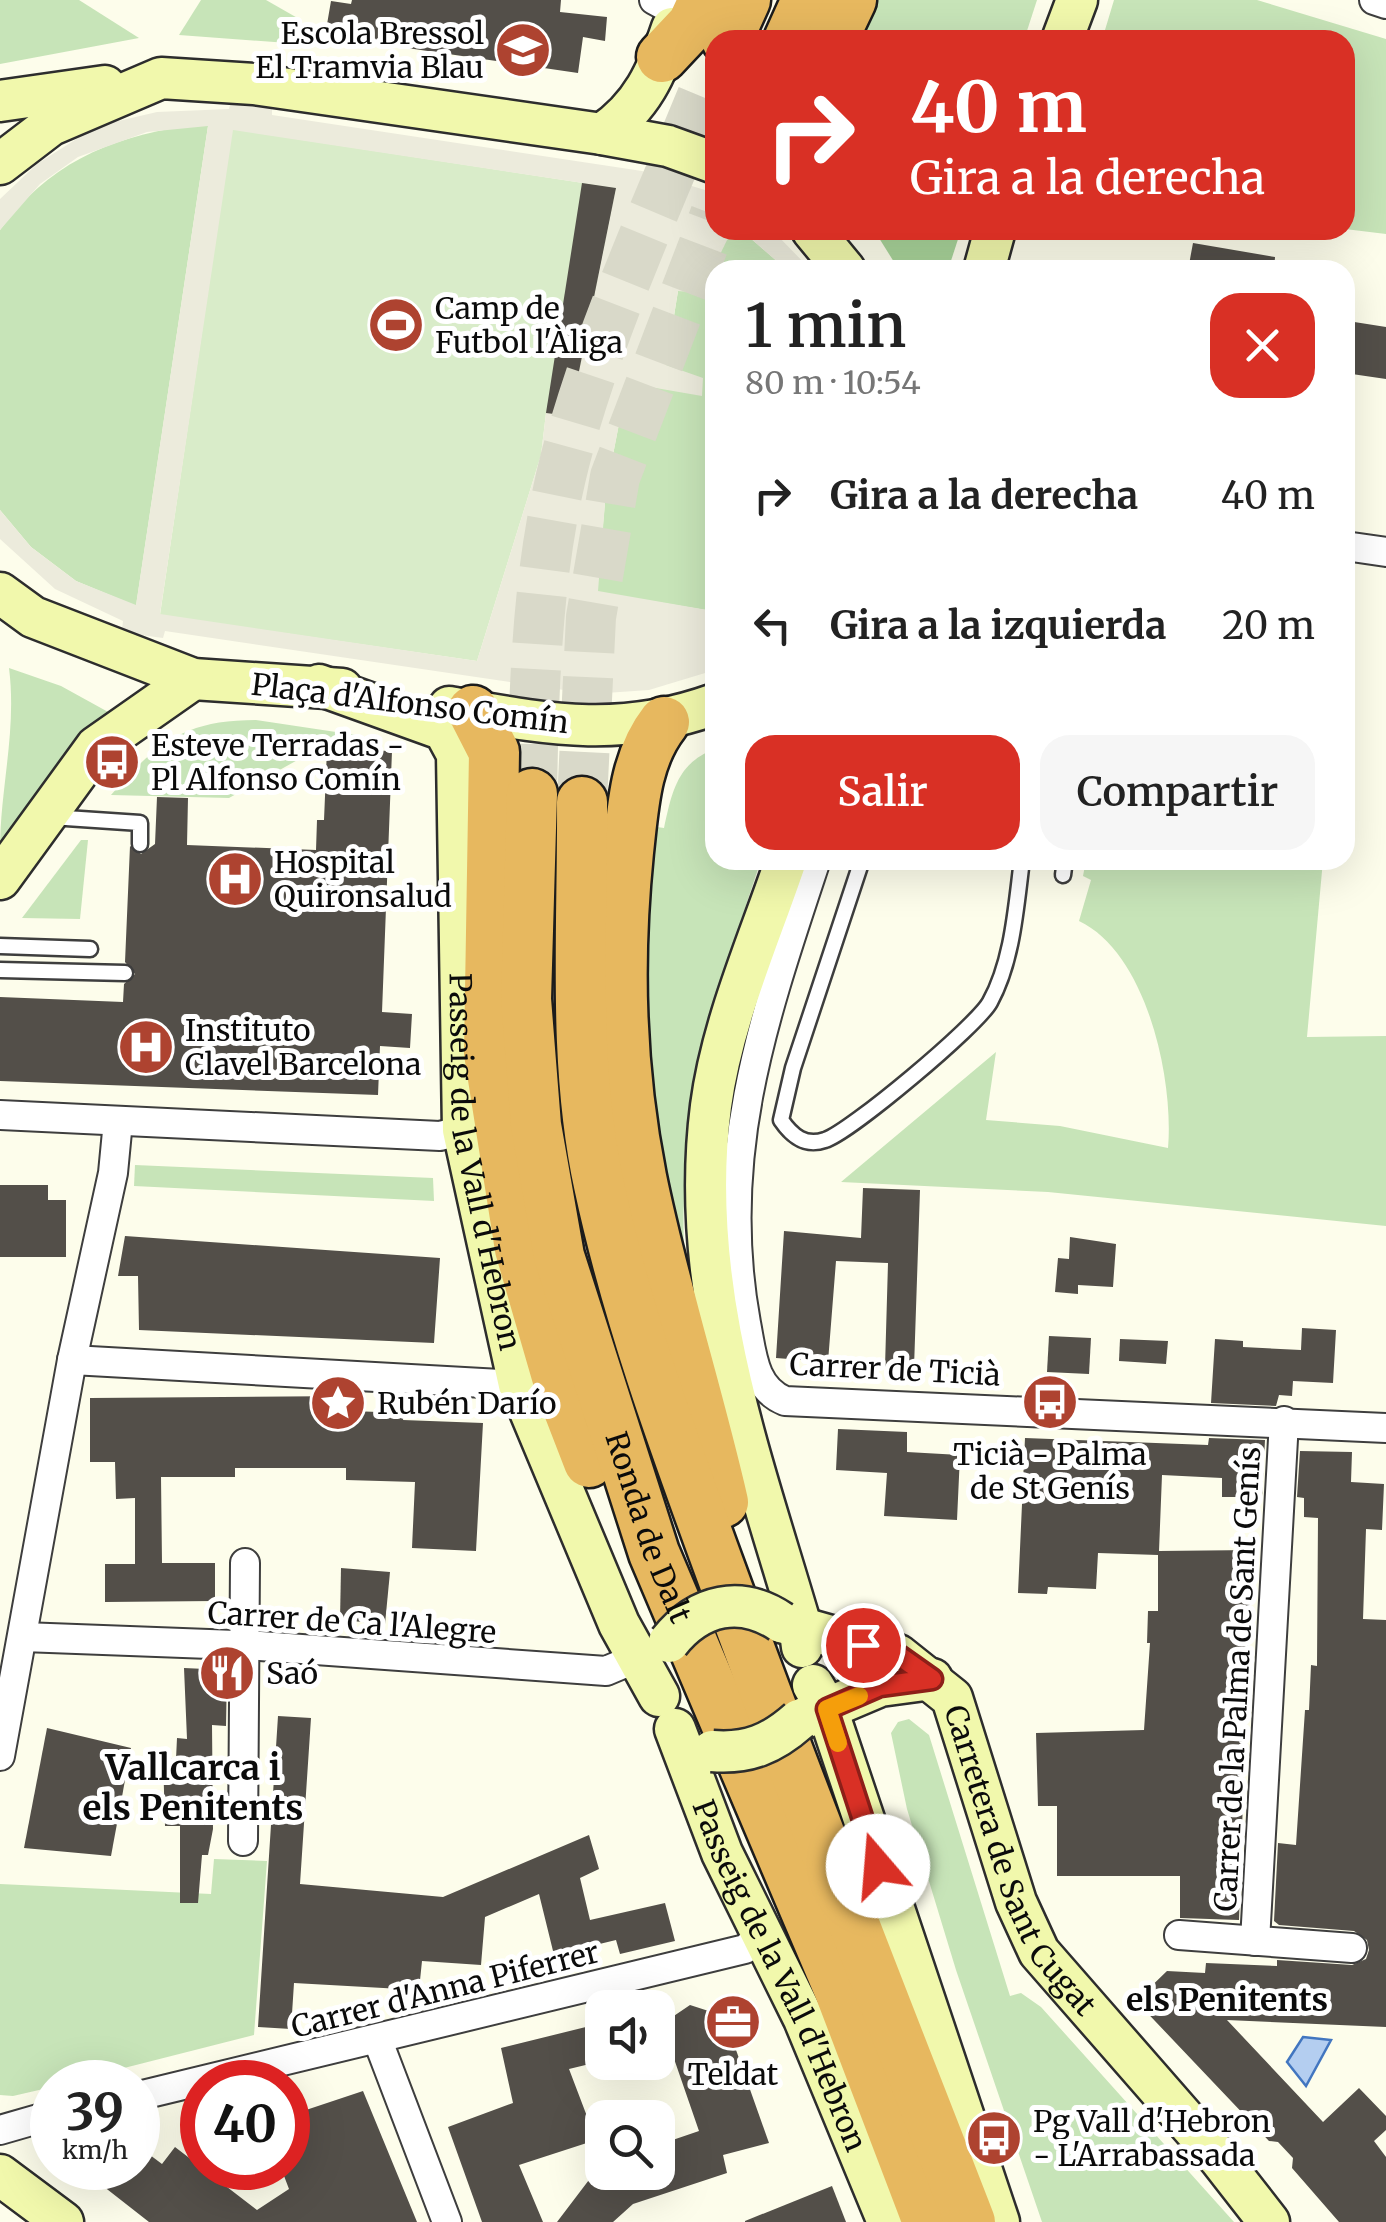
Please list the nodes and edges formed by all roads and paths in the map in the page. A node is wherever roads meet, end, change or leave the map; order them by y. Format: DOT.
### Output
graph roads {
  1 [pos="745,0"];
  2 [pos="807,0"];
  3 [pos="851,0"];
  4 [pos="1076,0"];
  5 [pos="1374,0"];
  6 [pos="1386,4"];
  7 [pos="676,14"];
  8 [pos="732,30"];
  9 [pos="794,30"];
  10 [pos="837,30"];
  11 [pos="1066,30"];
  12 [pos="160,78"];
  13 [pos="13,95"];
  14 [pos="602,134"];
  15 [pos="705,160"];
  16 [pos="0,164"];
  17 [pos="820,240"];
  18 [pos="837,260"];
  19 [pos="1355,547"];
  20 [pos="1386,552"];
  21 [pos="0,593"];
  22 [pos="193,679"];
  23 [pos="319,685"];
  24 [pos="705,708"];
  25 [pos="473,711"];
  26 [pos="664,722"];
  27 [pos="532,794"];
  28 [pos="582,802"];
  29 [pos="45,817"];
  30 [pos="140,844"];
  31 [pos="783,870"];
  32 [pos="813,870"];
  33 [pos="859,870"];
  34 [pos="1020,870"];
  35 [pos="0,879"];
  36 [pos="0,946"];
  37 [pos="90,950"];
  38 [pos="0,970"];
  39 [pos="124,974"];
  40 [pos="0,1115"];
  41 [pos="118,1120"];
  42 [pos="463,1130"];
  43 [pos="72,1360"];
  44 [pos="519,1385"];
  45 [pos="1284,1421"];
  46 [pos="1386,1428"];
  47 [pos="245,1563"];
  48 [pos="23,1636"];
  49 [pos="244,1646"];
  50 [pos="657,1651"];
  51 [pos="799,1675"];
  52 [pos="932,1679"];
  53 [pos="667,1712"];
  54 [pos="0,1756"];
  55 [pos="726,1757"];
  56 [pos="244,1840"];
  57 [pos="762,1935"];
  58 [pos="1179,1935"];
  59 [pos="1255,1941"];
  60 [pos="1352,1948"];
  61 [pos="378,2041"];
  62 [pos="160,2091"];
  63 [pos="30,2121"];
  64 [pos="0,2130"];
  65 [pos="0,2175"];
  66 [pos="64,2222"];
  67 [pos="447,2222"];
  68 [pos="888,2222"];
  69 [pos="928,2222"];
  70 [pos="970,2222"];
  71 [pos="1000,2222"];
  72 [pos="1269,2222"];
  1 -- 8 [label="highway"];
  2 -- 9 [label="highway"];
  3 -- 10 [label="highway"];
  4 -- 11 [label="street"];
  5 -- 6 [label="street"];
  7 -- 14 [label="street"];
  12 -- 13 [label="street"];
  12 -- 14 [label="street"];
  12 -- 16 [label="street"];
  14 -- 15 [label="street"];
  17 -- 18 [label="street"];
  19 -- 20 [label="street"];
  21 -- 22 [label="street, Plaça d'Alfonso Comín"];
  22 -- 23 [label="street, Plaça d'Alfonso Comín"];
  22 -- 29 [label="street"];
  23 -- 25 [label="street, Plaça d'Alfonso Comín"];
  23 -- 42 [label="street, Passeig de la Vall d'Hebron"];
  24 -- 26 [label="street, Plaça d'Alfonso Comín"];
  25 -- 26 [label="street, Plaça d'Alfonso Comín"];
  25 -- 55 [label="highway"];
  26 -- 51 [label="highway"];
  27 -- 55 [label="highway, Ronda de Dalt"];
  28 -- 51 [label="highway, Ronda de Dalt"];
  29 -- 30 [label="lane"];
  29 -- 35 [label="street"];
  31 -- 51 [label="street"];
  32 -- 45 [label="street, Carrer de Ticià"];
  33 -- 34 [label="lane"];
  36 -- 37 [label="lane"];
  38 -- 39 [label="lane"];
  40 -- 41 [label="street"];
  41 -- 42 [label="street"];
  41 -- 43 [label="street"];
  42 -- 44 [label="street, Passeig de la Vall d'Hebron"];
  43 -- 44 [label="street"];
  43 -- 48 [label="street"];
  44 -- 50 [label="street, Passeig de la Vall d'Hebron"];
  45 -- 46 [label="street, Carrer de Ticià"];
  45 -- 59 [label="street, Carrer de la Palma de Sant Genís"];
  47 -- 49 [label="street"];
  48 -- 49 [label="street, Carrer de Ca l'Alegre"];
  48 -- 54 [label="street"];
  49 -- 50 [label="street, Carrer de Ca l'Alegre"];
  49 -- 56 [label="street"];
  50 -- 51 [label="street, bridge"];
  50 -- 53 [label="street"];
  51 -- 52 [label="street, Carretera de Sant Cugat"];
  51 -- 52 [label="street, Carretera de Sant Cugat"];
  51 -- 55 [label="street, bridge"];
  51 -- 70 [label="highway, Ronda de Dalt"];
  51 -- 71 [label="street"];
  52 -- 72 [label="street, Carretera de Sant Cugat"];
  53 -- 55 [label="street"];
  53 -- 57 [label="street, Passeig de la Vall d'Hebron"];
  55 -- 69 [label="highway, Ronda de Dalt"];
  57 -- 61 [label="street, Carrer d'Anna Piferrer"];
  57 -- 68 [label="street, Passeig de la Vall d'Hebron"];
  58 -- 59 [label="street"];
  59 -- 60 [label="street"];
  61 -- 62 [label="street, Carrer d'Anna Piferrer"];
  61 -- 67 [label="street"];
  63 -- 64 [label="street"];
  65 -- 66 [label="street"];
}
